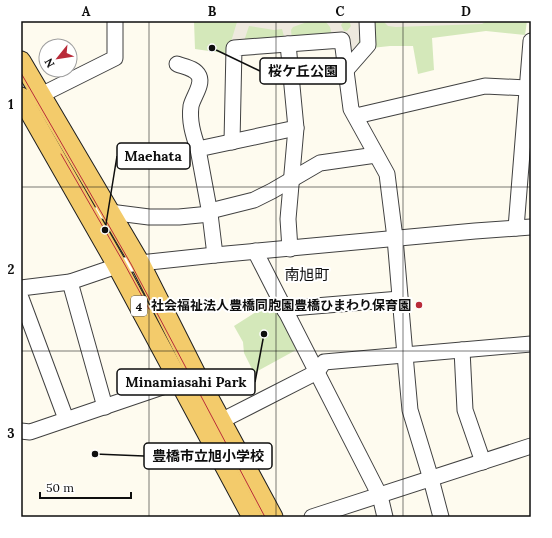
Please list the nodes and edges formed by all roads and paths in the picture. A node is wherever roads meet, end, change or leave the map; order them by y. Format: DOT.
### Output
graph roads {
  1 [pos="115,21"];
  2 [pos="367,21"];
  3 [pos="531,41"];
  4 [pos="288,44"];
  5 [pos="21,62"];
  6 [pos="177,64"];
  7 [pos="347,70"];
  8 [pos="527,88"];
  9 [pos="40,95"];
  10 [pos="21,98"];
  11 [pos="356,116"];
  12 [pos="296,128"];
  13 [pos="232,142"];
  14 [pos="198,149"];
  15 [pos="376,155"];
  16 [pos="292,178"];
  17 [pos="85,209"];
  18 [pos="110,212"];
  19 [pos="210,212"];
  20 [pos="531,227"];
  21 [pos="516,228"];
  22 [pos="395,238"];
  23 [pos="290,249"];
  24 [pos="255,251"];
  25 [pos="215,254"];
  26 [pos="140,263"];
  27 [pos="117,266"];
  28 [pos="70,282"];
  29 [pos="21,288"];
  30 [pos="21,298"];
  31 [pos="400,299"];
  32 [pos="285,311"];
  33 [pos="531,344"];
  34 [pos="462,350"];
  35 [pos="404,355"];
  36 [pos="317,372"];
  37 [pos="189,378"];
  38 [pos="105,407"];
  39 [pos="66,419"];
  40 [pos="213,425"];
  41 [pos="21,431"];
  42 [pos="531,446"];
  43 [pos="483,462"];
  44 [pos="431,479"];
  45 [pos="380,496"];
  46 [pos="252,517"];
  47 [pos="273,517"];
  48 [pos="312,517"];
  49 [pos="385,517"];
  50 [pos="441,517"];
  1 -- 9 [label="street"];
  2 -- 7 [label="street"];
  3 -- 8 [label="street"];
  4 -- 7 [label="street"];
  4 -- 12 [label="street"];
  4 -- 13 [label="street"];
  5 -- 9 [label="main road, 4"];
  6 -- 14 [label="street"];
  7 -- 11 [label="street"];
  8 -- 11 [label="street"];
  8 -- 21 [label="street"];
  9 -- 10 [label="street"];
  9 -- 18 [label="main road, 4"];
  10 -- 17 [label="main road, 4"];
  11 -- 15 [label="street"];
  12 -- 13 [label="street"];
  12 -- 16 [label="street"];
  13 -- 14 [label="street"];
  14 -- 19 [label="street"];
  15 -- 16 [label="street"];
  15 -- 22 [label="street"];
  16 -- 19 [label="street"];
  16 -- 23 [label="street"];
  17 -- 18 [label="street"];
  17 -- 27 [label="main road, 4"];
  18 -- 19 [label="street"];
  18 -- 26 [label="main road, 4"];
  19 -- 25 [label="street"];
  20 -- 21 [label="street"];
  21 -- 22 [label="street"];
  22 -- 23 [label="street"];
  22 -- 31 [label="street"];
  23 -- 24 [label="street"];
  24 -- 25 [label="street"];
  24 -- 32 [label="street"];
  25 -- 26 [label="street"];
  26 -- 27 [label="street"];
  26 -- 37 [label="main road, 4"];
  27 -- 28 [label="street"];
  27 -- 37 [label="main road, 4"];
  28 -- 29 [label="street"];
  28 -- 38 [label="street"];
  30 -- 39 [label="street"];
  31 -- 32 [label="street"];
  31 -- 35 [label="street"];
  32 -- 36 [label="street"];
  33 -- 34 [label="street"];
  34 -- 35 [label="street"];
  34 -- 43 [label="street"];
  35 -- 36 [label="street"];
  35 -- 44 [label="street"];
  36 -- 40 [label="street"];
  36 -- 45 [label="street"];
  37 -- 38 [label="street"];
  37 -- 40 [label="main road, 4"];
  38 -- 39 [label="street"];
  39 -- 41 [label="street"];
  40 -- 46 [label="main road, 4"];
  40 -- 47 [label="main road, 4"];
  42 -- 43 [label="street"];
  43 -- 44 [label="street"];
  44 -- 45 [label="street"];
  44 -- 50 [label="street"];
  45 -- 48 [label="street"];
  45 -- 49 [label="street"];
}
